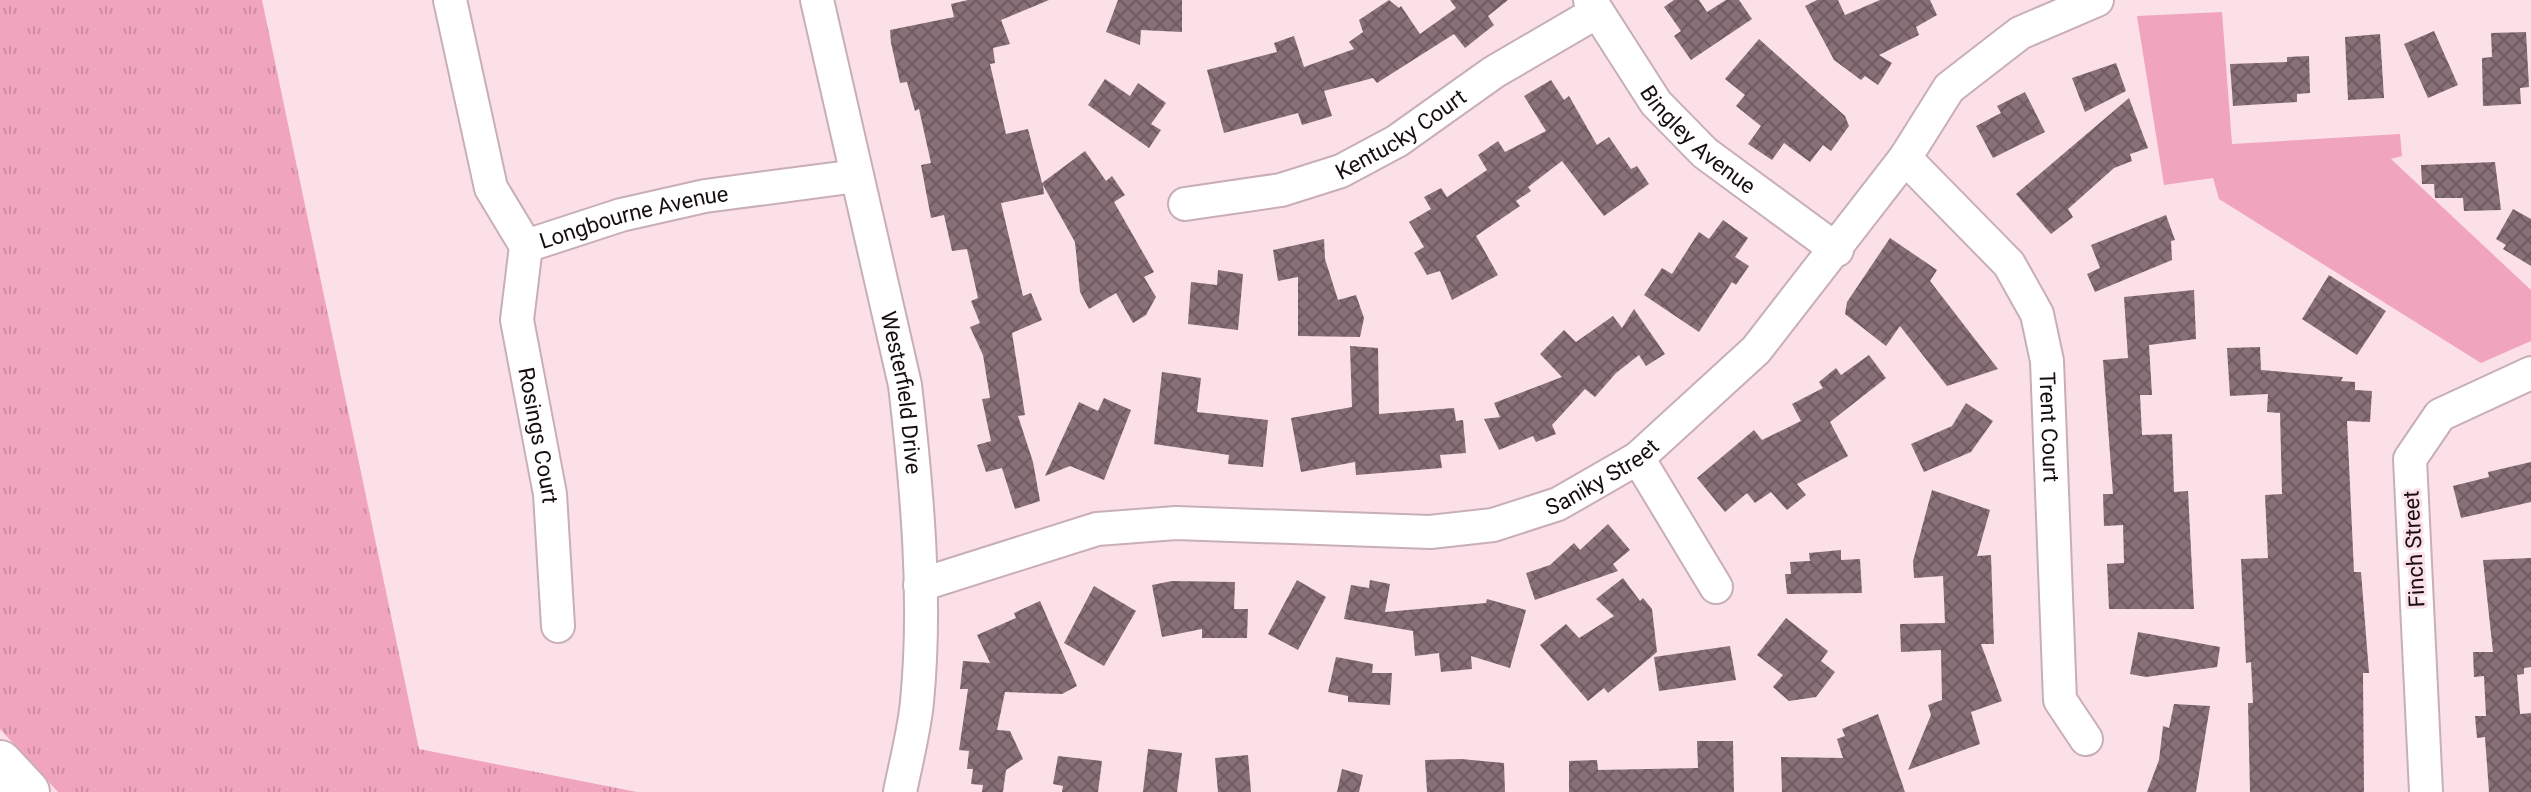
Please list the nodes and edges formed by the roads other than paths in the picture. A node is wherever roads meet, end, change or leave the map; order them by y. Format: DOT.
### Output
graph roads {
  1 [pos="450,0"];
  2 [pos="817,0"];
  3 [pos="2097,0"];
  4 [pos="1594,6"];
  5 [pos="1905,158"];
  6 [pos="857,176"];
  7 [pos="1185,204"];
  8 [pos="526,246"];
  9 [pos="1837,250"];
  10 [pos="2531,373"];
  11 [pos="1638,458"];
  12 [pos="920,585"];
  13 [pos="1716,587"];
  14 [pos="558,626"];
  15 [pos="2086,739"];
  16 [pos="0,763"];
  17 [pos="27,792"];
  18 [pos="900,792"];
  19 [pos="2426,792"];
  1 -- 8 [label="street, Longbourne Avenue"];
  2 -- 6 [label="street, Westerfield Drive"];
  3 -- 5 [label="street, Saniky Street"];
  4 -- 7 [label="street, Kentucky Court"];
  4 -- 9 [label="street, Bingley Avenue"];
  5 -- 9 [label="street, Saniky Street"];
  5 -- 15 [label="street, Trent Court"];
  6 -- 8 [label="street, Longbourne Avenue"];
  6 -- 12 [label="street, Westerfield Drive"];
  8 -- 14 [label="street, Rosings Court"];
  9 -- 11 [label="street, Saniky Street"];
  10 -- 19 [label="street, Finch Street"];
  11 -- 12 [label="street, Saniky Street"];
  11 -- 13 [label="street"];
  12 -- 18 [label="street, Westerfield Drive"];
  16 -- 17 [label="highway"];
}
